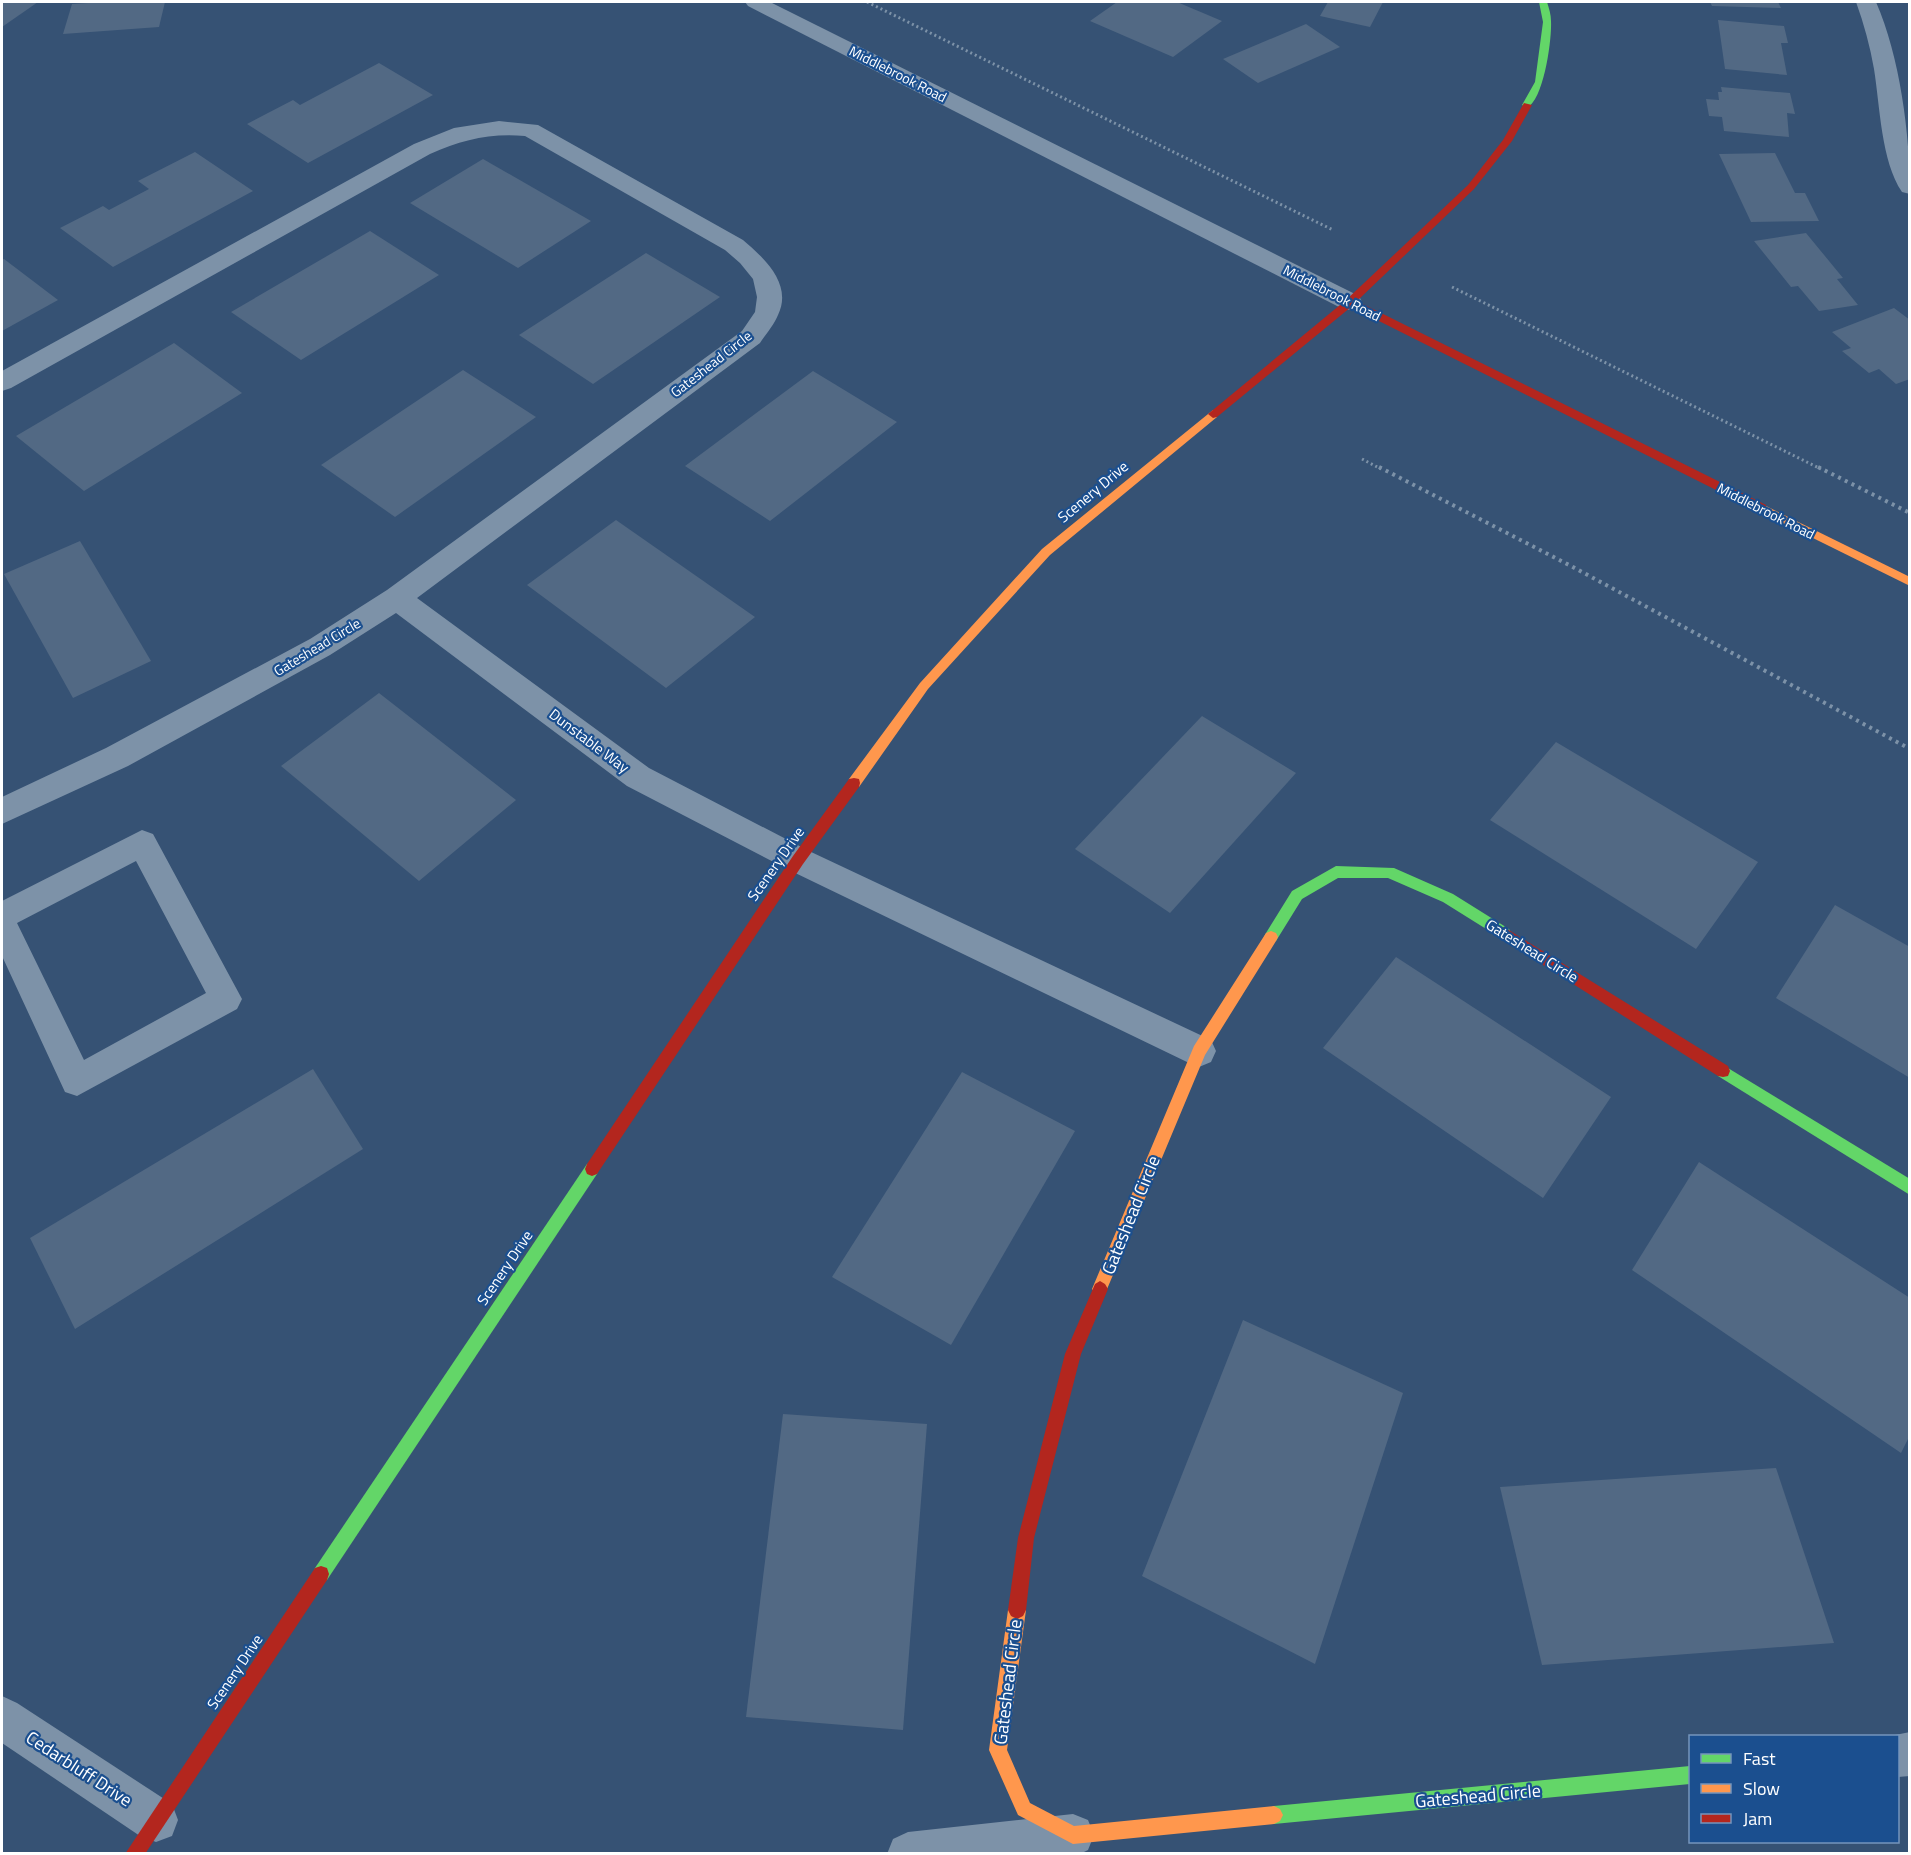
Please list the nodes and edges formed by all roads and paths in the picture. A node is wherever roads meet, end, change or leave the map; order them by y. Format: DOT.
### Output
graph roads {
  1 [pos="755,2"];
  2 [pos="867,2"];
  3 [pos="1543,2"];
  4 [pos="1866,2"];
  5 [pos="1910,187"];
  6 [pos="1333,230"];
  7 [pos="1452,287"];
  8 [pos="1350,302"];
  9 [pos="2,382"];
  10 [pos="1362,459"];
  11 [pos="1910,513"];
  12 [pos="1910,582"];
  13 [pos="397,598"];
  14 [pos="1910,749"];
  15 [pos="2,810"];
  16 [pos="798,860"];
  17 [pos="2,916"];
  18 [pos="2,924"];
  19 [pos="1199,1051"];
  20 [pos="1910,1188"];
  21 [pos="2,1718"];
  22 [pos="1689,1775"];
  23 [pos="1073,1835"];
  24 [pos="145,1837"];
  25 [pos="908,1854"];
  1 -- 8 [label="street, Middlebrook Road"];
  2 -- 6 [label="path"];
  3 -- 8 [label="street, Scenery Drive"];
  4 -- 5 [label="street"];
  7 -- 11 [label="path"];
  8 -- 12 [label="street, Middlebrook Road"];
  8 -- 16 [label="street, Scenery Drive"];
  9 -- 13 [label="street, Gateshead Circle"];
  10 -- 14 [label="path"];
  13 -- 15 [label="street, Gateshead Circle"];
  13 -- 16 [label="street, Dunstable Way"];
  16 -- 19 [label="street"];
  16 -- 24 [label="street, Scenery Drive"];
  17 -- 18 [label="lane"];
  19 -- 20 [label="street, Gateshead Circle"];
  19 -- 23 [label="street, Gateshead Circle"];
  21 -- 24 [label="street, Cedarbluff Drive"];
  22 -- 23 [label="street, Gateshead Circle"];
  23 -- 25 [label="lane"];
}
